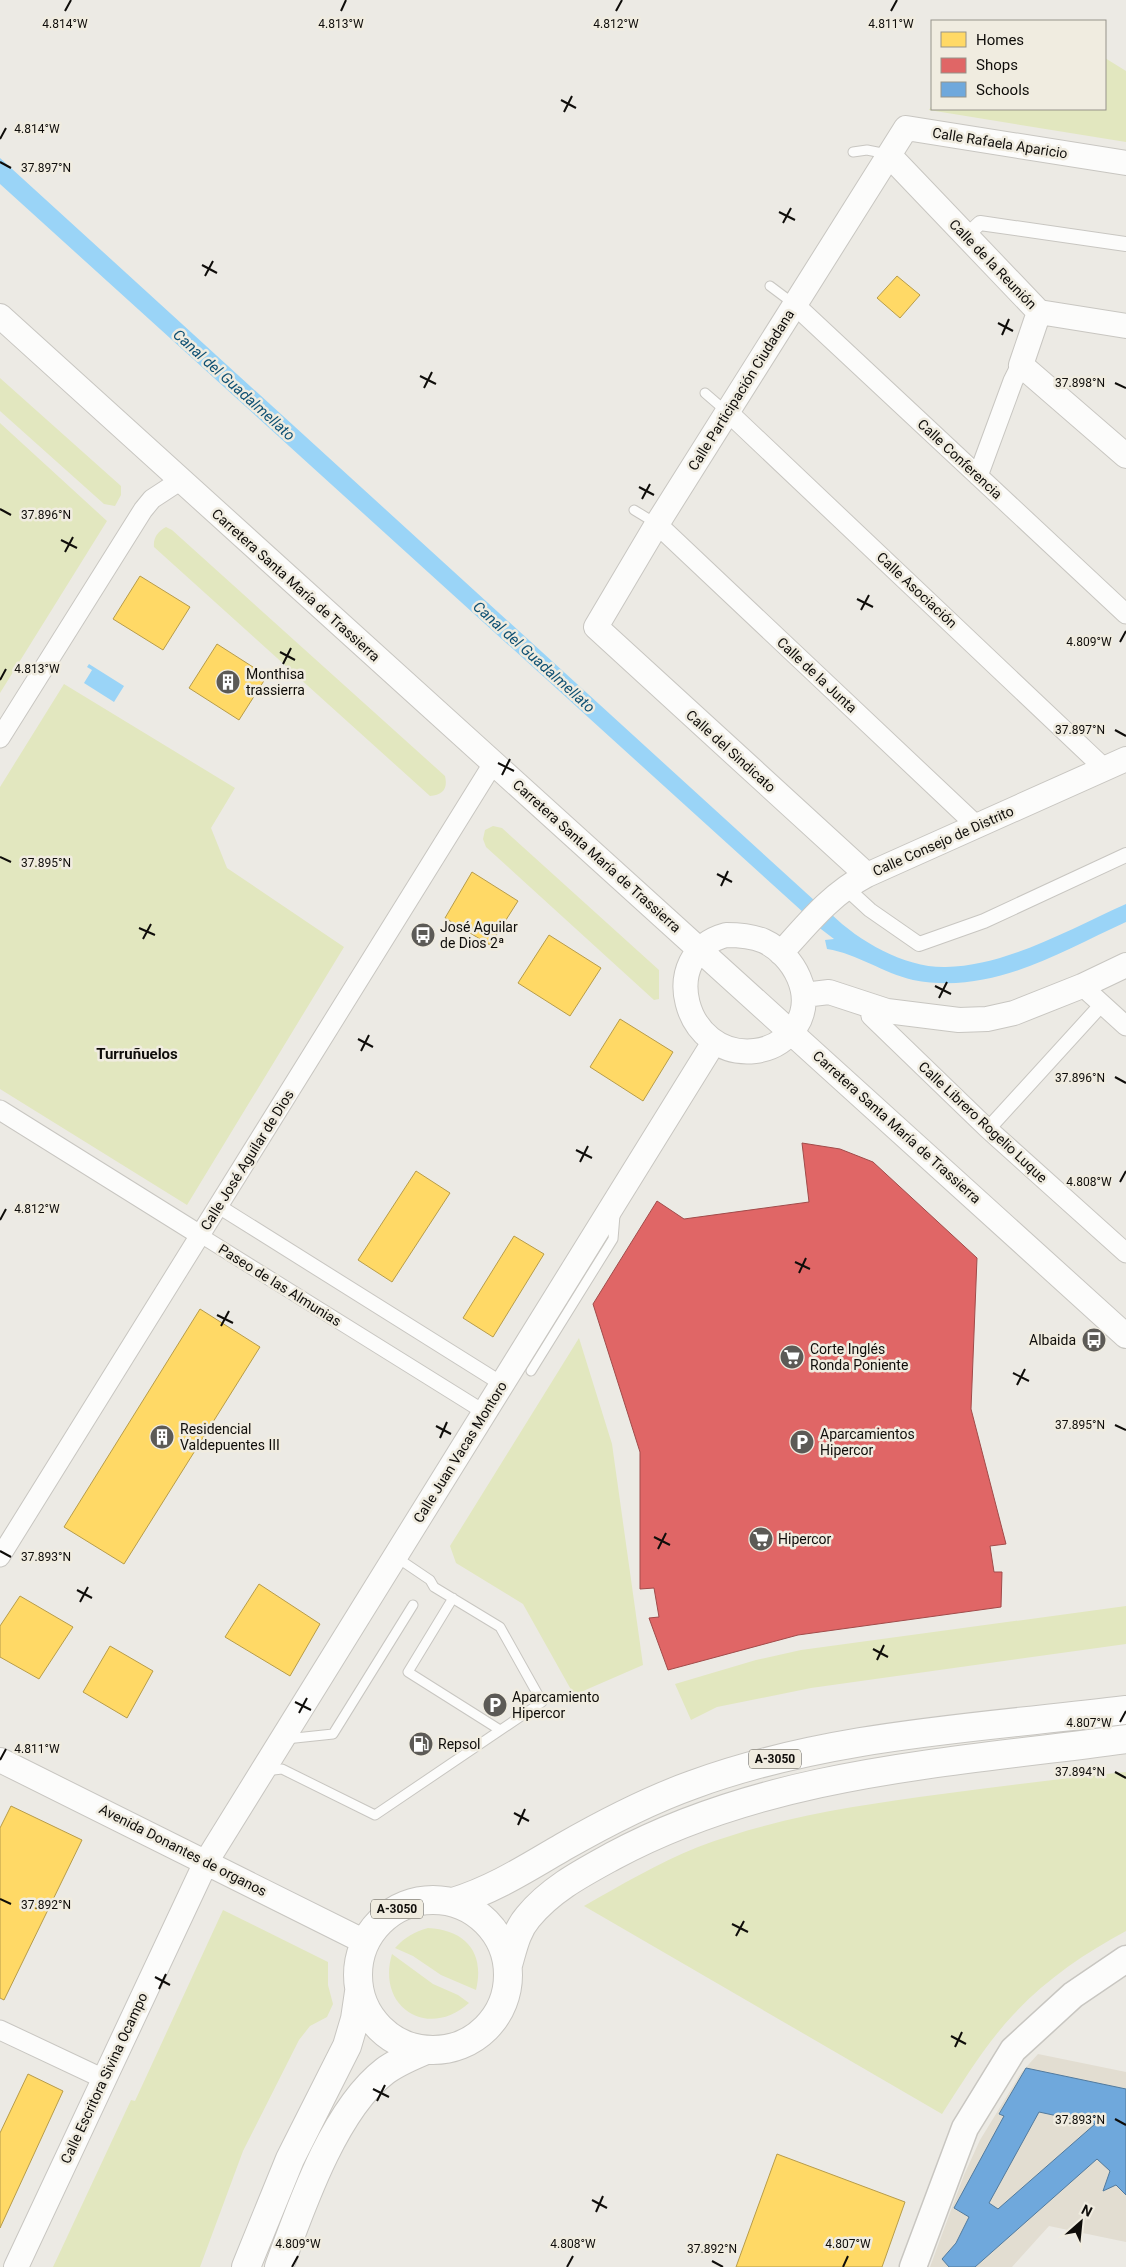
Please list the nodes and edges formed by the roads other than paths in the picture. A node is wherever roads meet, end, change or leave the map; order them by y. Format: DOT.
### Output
graph roads {
  1 [pos="852,152"];
  2 [pos="889,155"];
  3 [pos="1126,163"];
  4 [pos="966,236"];
  5 [pos="1126,244"];
  6 [pos="770,286"];
  7 [pos="795,305"];
  8 [pos="1039,312"];
  9 [pos="0,316"];
  10 [pos="1126,326"];
  11 [pos="1020,366"];
  12 [pos="705,393"];
  13 [pos="728,412"];
  14 [pos="1126,456"];
  15 [pos="978,476"];
  16 [pos="181,480"];
  17 [pos="634,510"];
  18 [pos="657,524"];
  19 [pos="1126,614"];
  20 [pos="596,627"];
  21 [pos="0,738"];
  22 [pos="494,762"];
  23 [pos="1116,764"];
  24 [pos="978,827"];
  25 [pos="1126,855"];
  26 [pos="866,875"];
  27 [pos="845,887"];
  28 [pos="701,950"];
  29 [pos="781,952"];
  30 [pos="1126,965"];
  31 [pos="1082,986"];
  32 [pos="804,995"];
  33 [pos="1102,1004"];
  34 [pos="874,1006"];
  35 [pos="1126,1026"];
  36 [pos="791,1032"];
  37 [pos="714,1042"];
  38 [pos="0,1110"];
  39 [pos="988,1129"];
  40 [pos="616,1202"];
  41 [pos="218,1206"];
  42 [pos="200,1235"];
  43 [pos="1126,1253"];
  44 [pos="1126,1336"];
  45 [pos="531,1371"];
  46 [pos="502,1384"];
  47 [pos="484,1412"];
  48 [pos="395,1556"];
  49 [pos="0,1557"];
  50 [pos="453,1598"];
  51 [pos="413,1605"];
  52 [pos="1126,1708"];
  53 [pos="500,1730"];
  54 [pos="281,1739"];
  55 [pos="1126,1739"];
  56 [pos="1126,1746"];
  57 [pos="1044,1750"];
  58 [pos="0,1760"];
  59 [pos="260,1773"];
  60 [pos="206,1862"];
  61 [pos="452,1902"];
  62 [pos="365,1942"];
  63 [pos="1126,1959"];
  64 [pos="508,1965"];
  65 [pos="359,1992"];
  66 [pos="0,2030"];
  67 [pos="426,2050"];
  68 [pos="104,2079"];
  69 [pos="16,2267"];
  70 [pos="246,2267"];
  71 [pos="279,2267"];
  72 [pos="914,2267"];
  1 -- 2 [label="lane"];
  2 -- 3 [label="street, Calle Rafaela Aparicio"];
  2 -- 4 [label="street, Calle de la Reunión"];
  2 -- 7 [label="street, Calle Participación Ciudadana"];
  4 -- 5 [label="street"];
  4 -- 8 [label="street, Calle de la Reunión"];
  6 -- 7 [label="lane"];
  7 -- 13 [label="street, Calle Participación Ciudadana"];
  7 -- 15 [label="street, Calle Conferencia"];
  8 -- 10 [label="street"];
  8 -- 11 [label="street, Calle de la Reunión"];
  9 -- 16 [label="street, Carretera Santa María de Trassierra"];
  11 -- 14 [label="street"];
  11 -- 15 [label="street, Calle de la Reunión"];
  12 -- 13 [label="lane"];
  13 -- 18 [label="street, Calle Participación Ciudadana"];
  13 -- 23 [label="street, Calle Asociación"];
  15 -- 19 [label="street, Calle Conferencia"];
  16 -- 21 [label="street"];
  16 -- 22 [label="street, Carretera Santa María de Trassierra"];
  17 -- 18 [label="lane"];
  18 -- 20 [label="street, Calle Participación Ciudadana"];
  18 -- 24 [label="street, Calle de la Junta"];
  20 -- 26 [label="street, Calle del Sindicato"];
  22 -- 28 [label="street, Carretera Santa María de Trassierra"];
  22 -- 41 [label="street, Calle José Aguilar de Dios"];
  23 -- 24 [label="street, Calle Consejo de Distrito"];
  24 -- 26 [label="street, Calle Consejo de Distrito"];
  25 -- 27 [label="street"];
  26 -- 27 [label="street, Calle Consejo de Distrito"];
  27 -- 29 [label="street, Calle Consejo de Distrito"];
  28 -- 29 [label="street"];
  28 -- 36 [label="street, Carretera Santa María de Trassierra"];
  28 -- 37 [label="street"];
  29 -- 32 [label="street"];
  30 -- 31 [label="street"];
  31 -- 33 [label="street"];
  31 -- 34 [label="street"];
  32 -- 34 [label="street"];
  32 -- 36 [label="street"];
  33 -- 35 [label="street"];
  33 -- 39 [label="street"];
  34 -- 39 [label="street, Calle Librero Rogelio Luque"];
  36 -- 37 [label="street"];
  36 -- 44 [label="street, Carretera Santa María de Trassierra"];
  37 -- 40 [label="street, Calle Juan Vacas Montoro"];
  38 -- 42 [label="street, Paseo de las Almunias"];
  39 -- 43 [label="street, Calle Librero Rogelio Luque"];
  40 -- 45 [label="lane"];
  40 -- 46 [label="street, Calle Juan Vacas Montoro"];
  41 -- 42 [label="street, Calle José Aguilar de Dios"];
  41 -- 46 [label="street"];
  42 -- 47 [label="street, Paseo de las Almunias"];
  42 -- 49 [label="street, Calle José Aguilar de Dios"];
  46 -- 47 [label="street, Calle Juan Vacas Montoro"];
  47 -- 48 [label="street, Calle Juan Vacas Montoro"];
  48 -- 50 [label="lane"];
  48 -- 54 [label="street, Calle Juan Vacas Montoro"];
  50 -- 53 [label="lane"];
  50 -- 53 [label="lane"];
  51 -- 54 [label="lane"];
  52 -- 61 [label="highway, A-3050"];
  53 -- 59 [label="lane"];
  54 -- 59 [label="street, Calle Juan Vacas Montoro"];
  55 -- 57 [label="highway, A-3050"];
  56 -- 57 [label="highway"];
  57 -- 64 [label="highway, A-3050"];
  58 -- 60 [label="street, Avenida Donantes de organos"];
  59 -- 60 [label="street, Calle Juan Vacas Montoro"];
  60 -- 62 [label="street, Avenida Donantes de organos"];
  60 -- 68 [label="street, Calle Escritora Sivina Ocampo"];
  61 -- 62 [label="highway, A-3050"];
  61 -- 64 [label="highway, A-3050"];
  62 -- 65 [label="highway, A-3050"];
  63 -- 72 [label="main road"];
  64 -- 67 [label="highway, A-3050"];
  65 -- 67 [label="highway, A-3050"];
  65 -- 70 [label="highway, A-3050"];
  66 -- 68 [label="street"];
  67 -- 71 [label="highway, A-3050"];
  68 -- 69 [label="street, Calle Escritora Sivina Ocampo"];
}
